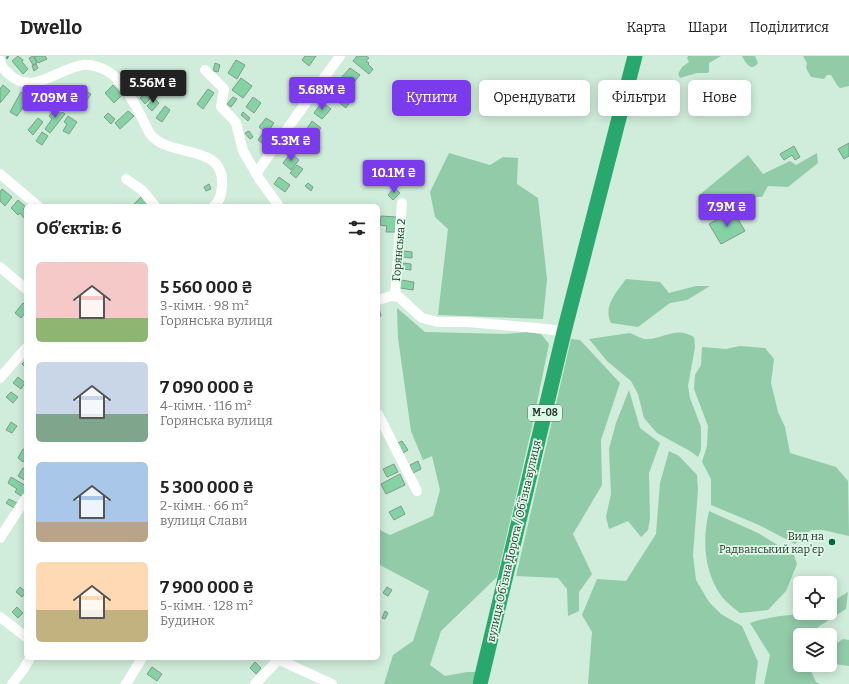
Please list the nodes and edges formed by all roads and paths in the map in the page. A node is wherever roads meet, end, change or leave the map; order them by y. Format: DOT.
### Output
graph roads {
  1 [pos="340,56"];
  2 [pos="635,56"];
  3 [pos="0,60"];
  4 [pos="205,70"];
  5 [pos="37,82"];
  6 [pos="61,107"];
  7 [pos="0,174"];
  8 [pos="256,174"];
  9 [pos="126,179"];
  10 [pos="402,203"];
  11 [pos="36,204"];
  12 [pos="153,204"];
  13 [pos="217,204"];
  14 [pos="278,204"];
  15 [pos="0,267"];
  16 [pos="24,287"];
  17 [pos="395,296"];
  18 [pos="380,300"];
  19 [pos="564,332"];
  20 [pos="24,350"];
  21 [pos="4,366"];
  22 [pos="0,378"];
  23 [pos="380,418"];
  24 [pos="417,491"];
  25 [pos="24,501"];
  26 [pos="0,538"];
  27 [pos="0,616"];
  28 [pos="24,635"];
  29 [pos="29,660"];
  30 [pos="141,660"];
  31 [pos="277,660"];
  32 [pos="280,660"];
  33 [pos="12,684"];
  34 [pos="126,684"];
  35 [pos="255,684"];
  36 [pos="332,684"];
  37 [pos="480,684"];
  1 -- 8 [label="street"];
  2 -- 19 [label="highway, вулиця Обʼїзна Дорога / Обʼїзна вулиця / М-08"];
  3 -- 5 [label="street"];
  4 -- 8 [label="street"];
  5 -- 6 [label="street"];
  5 -- 13 [label="street"];
  7 -- 11 [label="street"];
  8 -- 14 [label="street"];
  9 -- 12 [label="street"];
  10 -- 17 [label="street, Горянська 2"];
  15 -- 16 [label="street"];
  17 -- 18 [label="street"];
  17 -- 19 [label="street"];
  19 -- 37 [label="highway, вулиця Обʼїзна Дорога / Обʼїзна вулиця / М-08"];
  20 -- 21 [label="street"];
  21 -- 22 [label="street"];
  23 -- 24 [label="street"];
  25 -- 26 [label="street"];
  27 -- 28 [label="street"];
  29 -- 33 [label="street"];
  30 -- 34 [label="street"];
  31 -- 35 [label="street"];
  32 -- 36 [label="street"];
}
